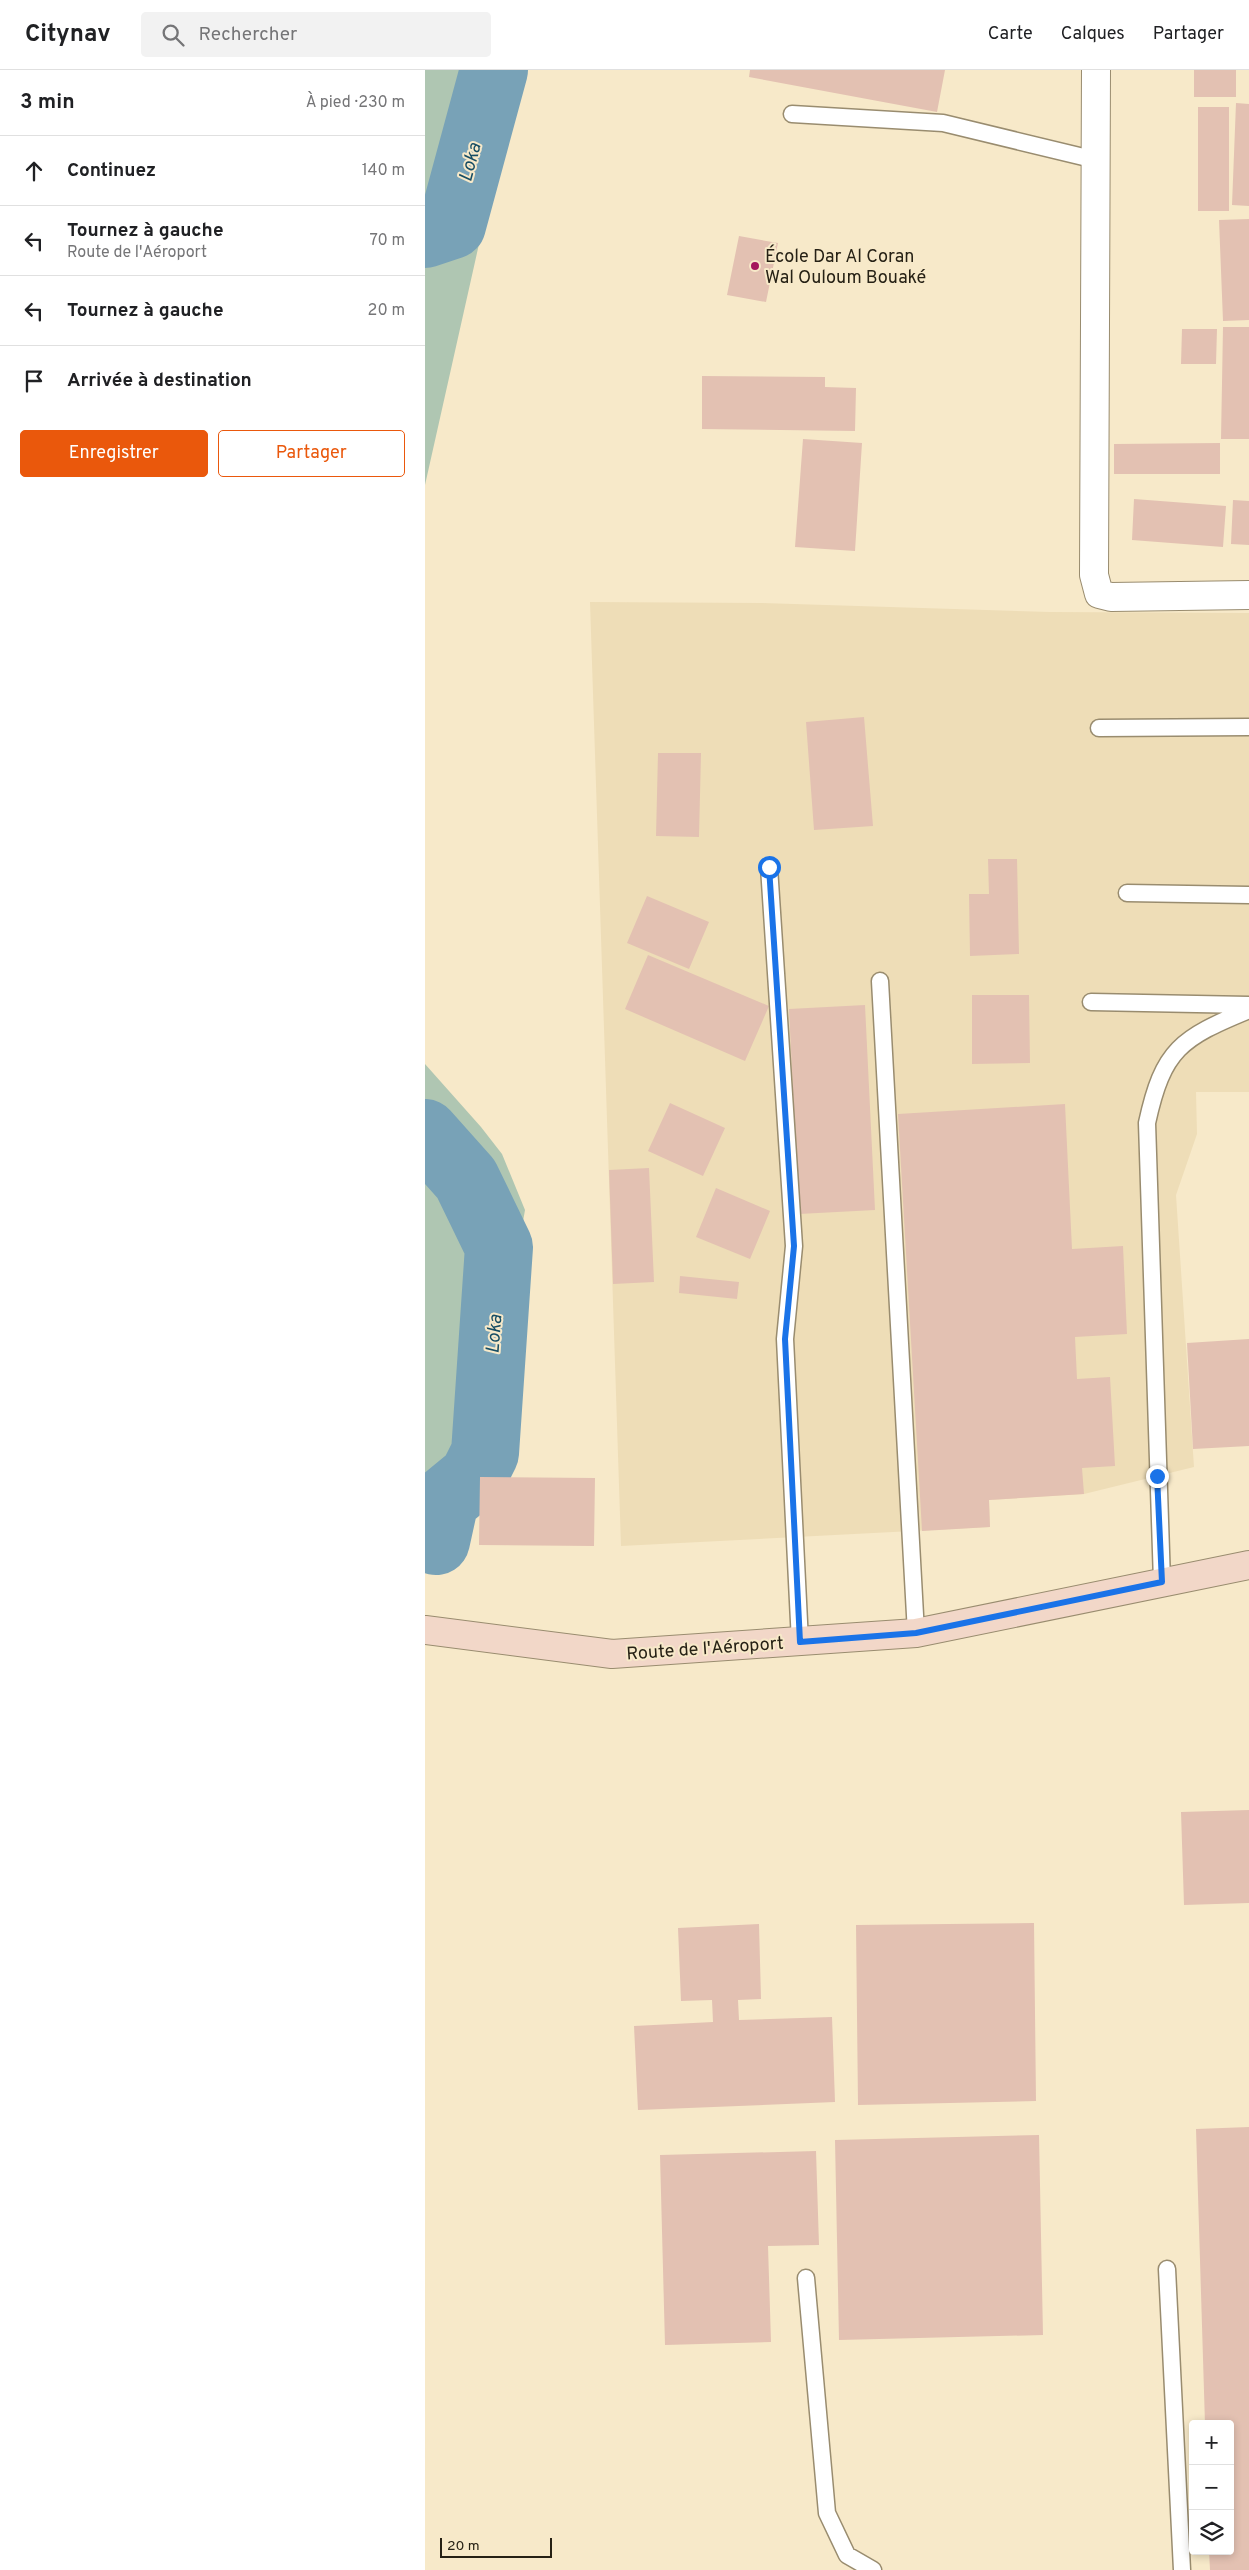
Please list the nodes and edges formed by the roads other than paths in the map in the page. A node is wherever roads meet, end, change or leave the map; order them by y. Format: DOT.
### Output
graph roads {
  1 [pos="1097,70"];
  2 [pos="792,114"];
  3 [pos="1096,160"];
  4 [pos="1249,595"];
  5 [pos="1249,726"];
  6 [pos="1099,728"];
  7 [pos="769,867"];
  8 [pos="1127,893"];
  9 [pos="1249,896"];
  10 [pos="880,982"];
  11 [pos="1091,1002"];
  12 [pos="1249,1005"];
  13 [pos="1249,1010"];
  14 [pos="1249,1565"];
  15 [pos="1162,1582"];
  16 [pos="425,1630"];
  17 [pos="916,1633"];
  18 [pos="800,1642"];
  19 [pos="1167,2269"];
  20 [pos="806,2278"];
  21 [pos="873,2570"];
  22 [pos="1181,2570"];
  1 -- 3 [label="street"];
  2 -- 3 [label="lane"];
  3 -- 4 [label="street"];
  5 -- 6 [label="lane"];
  7 -- 18 [label="lane"];
  8 -- 9 [label="lane"];
  10 -- 17 [label="lane"];
  11 -- 12 [label="lane"];
  13 -- 15 [label="lane"];
  14 -- 15 [label="main road, Route de l'Aéroport"];
  15 -- 17 [label="main road, Route de l'Aéroport"];
  16 -- 18 [label="main road, Route de l'Aéroport"];
  17 -- 18 [label="main road, Route de l'Aéroport"];
  19 -- 22 [label="lane"];
  20 -- 21 [label="lane"];
}
